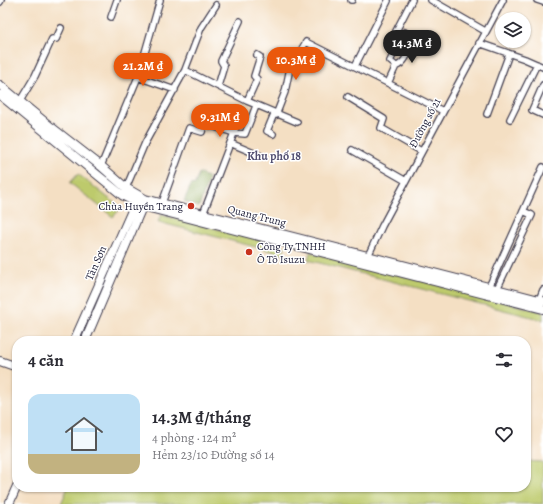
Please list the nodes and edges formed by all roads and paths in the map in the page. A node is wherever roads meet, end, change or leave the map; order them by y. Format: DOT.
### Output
graph roads {
  1 [pos="117,0"];
  2 [pos="160,0"];
  3 [pos="412,0"];
  4 [pos="431,0"];
  5 [pos="503,0"];
  6 [pos="537,0"];
  7 [pos="388,1"];
  8 [pos="543,2"];
  9 [pos="216,5"];
  10 [pos="111,17"];
  11 [pos="240,21"];
  12 [pos="61,28"];
  13 [pos="396,31"];
  14 [pos="485,31"];
  15 [pos="405,32"];
  16 [pos="415,35"];
  17 [pos="479,43"];
  18 [pos="509,54"];
  19 [pos="257,55"];
  20 [pos="537,64"];
  21 [pos="354,66"];
  22 [pos="396,66"];
  23 [pos="543,67"];
  24 [pos="185,70"];
  25 [pos="138,77"];
  26 [pos="388,83"];
  27 [pos="0,84"];
  28 [pos="543,85"];
  29 [pos="218,86"];
  30 [pos="175,90"];
  31 [pos="0,95"];
  32 [pos="348,97"];
  33 [pos="20,101"];
  34 [pos="247,101"];
  35 [pos="256,106"];
  36 [pos="443,111"];
  37 [pos="207,112"];
  38 [pos="239,114"];
  39 [pos="275,114"];
  40 [pos="487,114"];
  41 [pos="543,115"];
  42 [pos="510,119"];
  43 [pos="297,122"];
  44 [pos="212,126"];
  45 [pos="234,133"];
  46 [pos="273,134"];
  47 [pos="230,143"];
  48 [pos="352,150"];
  49 [pos="422,152"];
  50 [pos="261,156"];
  51 [pos="101,166"];
  52 [pos="543,167"];
  53 [pos="406,181"];
  54 [pos="126,188"];
  55 [pos="140,201"];
  56 [pos="162,203"];
  57 [pos="523,211"];
  58 [pos="203,214"];
  59 [pos="299,242"];
  60 [pos="366,259"];
  61 [pos="493,288"];
  62 [pos="543,290"];
  63 [pos="541,300"];
  64 [pos="543,309"];
  65 [pos="76,336"];
  66 [pos="87,336"];
  67 [pos="0,361"];
  68 [pos="12,365"];
  69 [pos="14,492"];
  70 [pos="9,504"];
  1 -- 10 [label="street"];
  2 -- 25 [label="street"];
  3 -- 13 [label="street"];
  4 -- 14 [label="street"];
  5 -- 14 [label="street, Đường số 21"];
  6 -- 8 [label="street"];
  7 -- 21 [label="street"];
  9 -- 24 [label="street"];
  11 -- 29 [label="street"];
  12 -- 33 [label="street"];
  14 -- 17 [label="street, Đường số 21"];
  15 -- 22 [label="street"];
  16 -- 22 [label="street"];
  17 -- 18 [label="street"];
  17 -- 36 [label="street, Đường số 21"];
  18 -- 20 [label="street"];
  18 -- 40 [label="street"];
  19 -- 34 [label="street"];
  20 -- 23 [label="street"];
  20 -- 42 [label="street"];
  21 -- 26 [label="street"];
  21 -- 39 [label="street"];
  22 -- 26 [label="street"];
  24 -- 29 [label="street"];
  24 -- 30 [label="street"];
  25 -- 30 [label="street"];
  25 -- 51 [label="street"];
  26 -- 36 [label="street"];
  27 -- 33 [label="main road, Quang Trung"];
  28 -- 41 [label="street"];
  29 -- 34 [label="street"];
  30 -- 54 [label="street"];
  31 -- 55 [label="main road, Quang Trung"];
  32 -- 49 [label="street"];
  33 -- 51 [label="main road, Quang Trung"];
  34 -- 35 [label="street"];
  35 -- 39 [label="street"];
  35 -- 45 [label="street"];
  36 -- 49 [label="street, Đường số 21"];
  37 -- 56 [label="street"];
  38 -- 45 [label="street"];
  39 -- 43 [label="street"];
  39 -- 46 [label="street"];
  44 -- 45 [label="street"];
  45 -- 47 [label="street"];
  47 -- 50 [label="street"];
  47 -- 58 [label="street"];
  48 -- 53 [label="street"];
  49 -- 53 [label="street, Đường số 21"];
  51 -- 54 [label="main road, Quang Trung"];
  52 -- 57 [label="street"];
  53 -- 60 [label="street, Đường số 21"];
  54 -- 55 [label="main road, Quang Trung"];
  55 -- 56 [label="main road, Quang Trung"];
  55 -- 59 [label="main road, Quang Trung"];
  55 -- 65 [label="main road, Tân Sơn"];
  55 -- 66 [label="main road, Tân Sơn"];
  56 -- 58 [label="main road, Quang Trung"];
  57 -- 61 [label="street"];
  57 -- 61 [label="street"];
  58 -- 59 [label="main road, Quang Trung"];
  59 -- 60 [label="main road, Quang Trung"];
  60 -- 61 [label="main road, Quang Trung"];
  60 -- 64 [label="main road, Quang Trung"];
  61 -- 63 [label="main road, Quang Trung"];
  62 -- 63 [label="street"];
  67 -- 68 [label="main road"];
  69 -- 70 [label="main road"];
}
